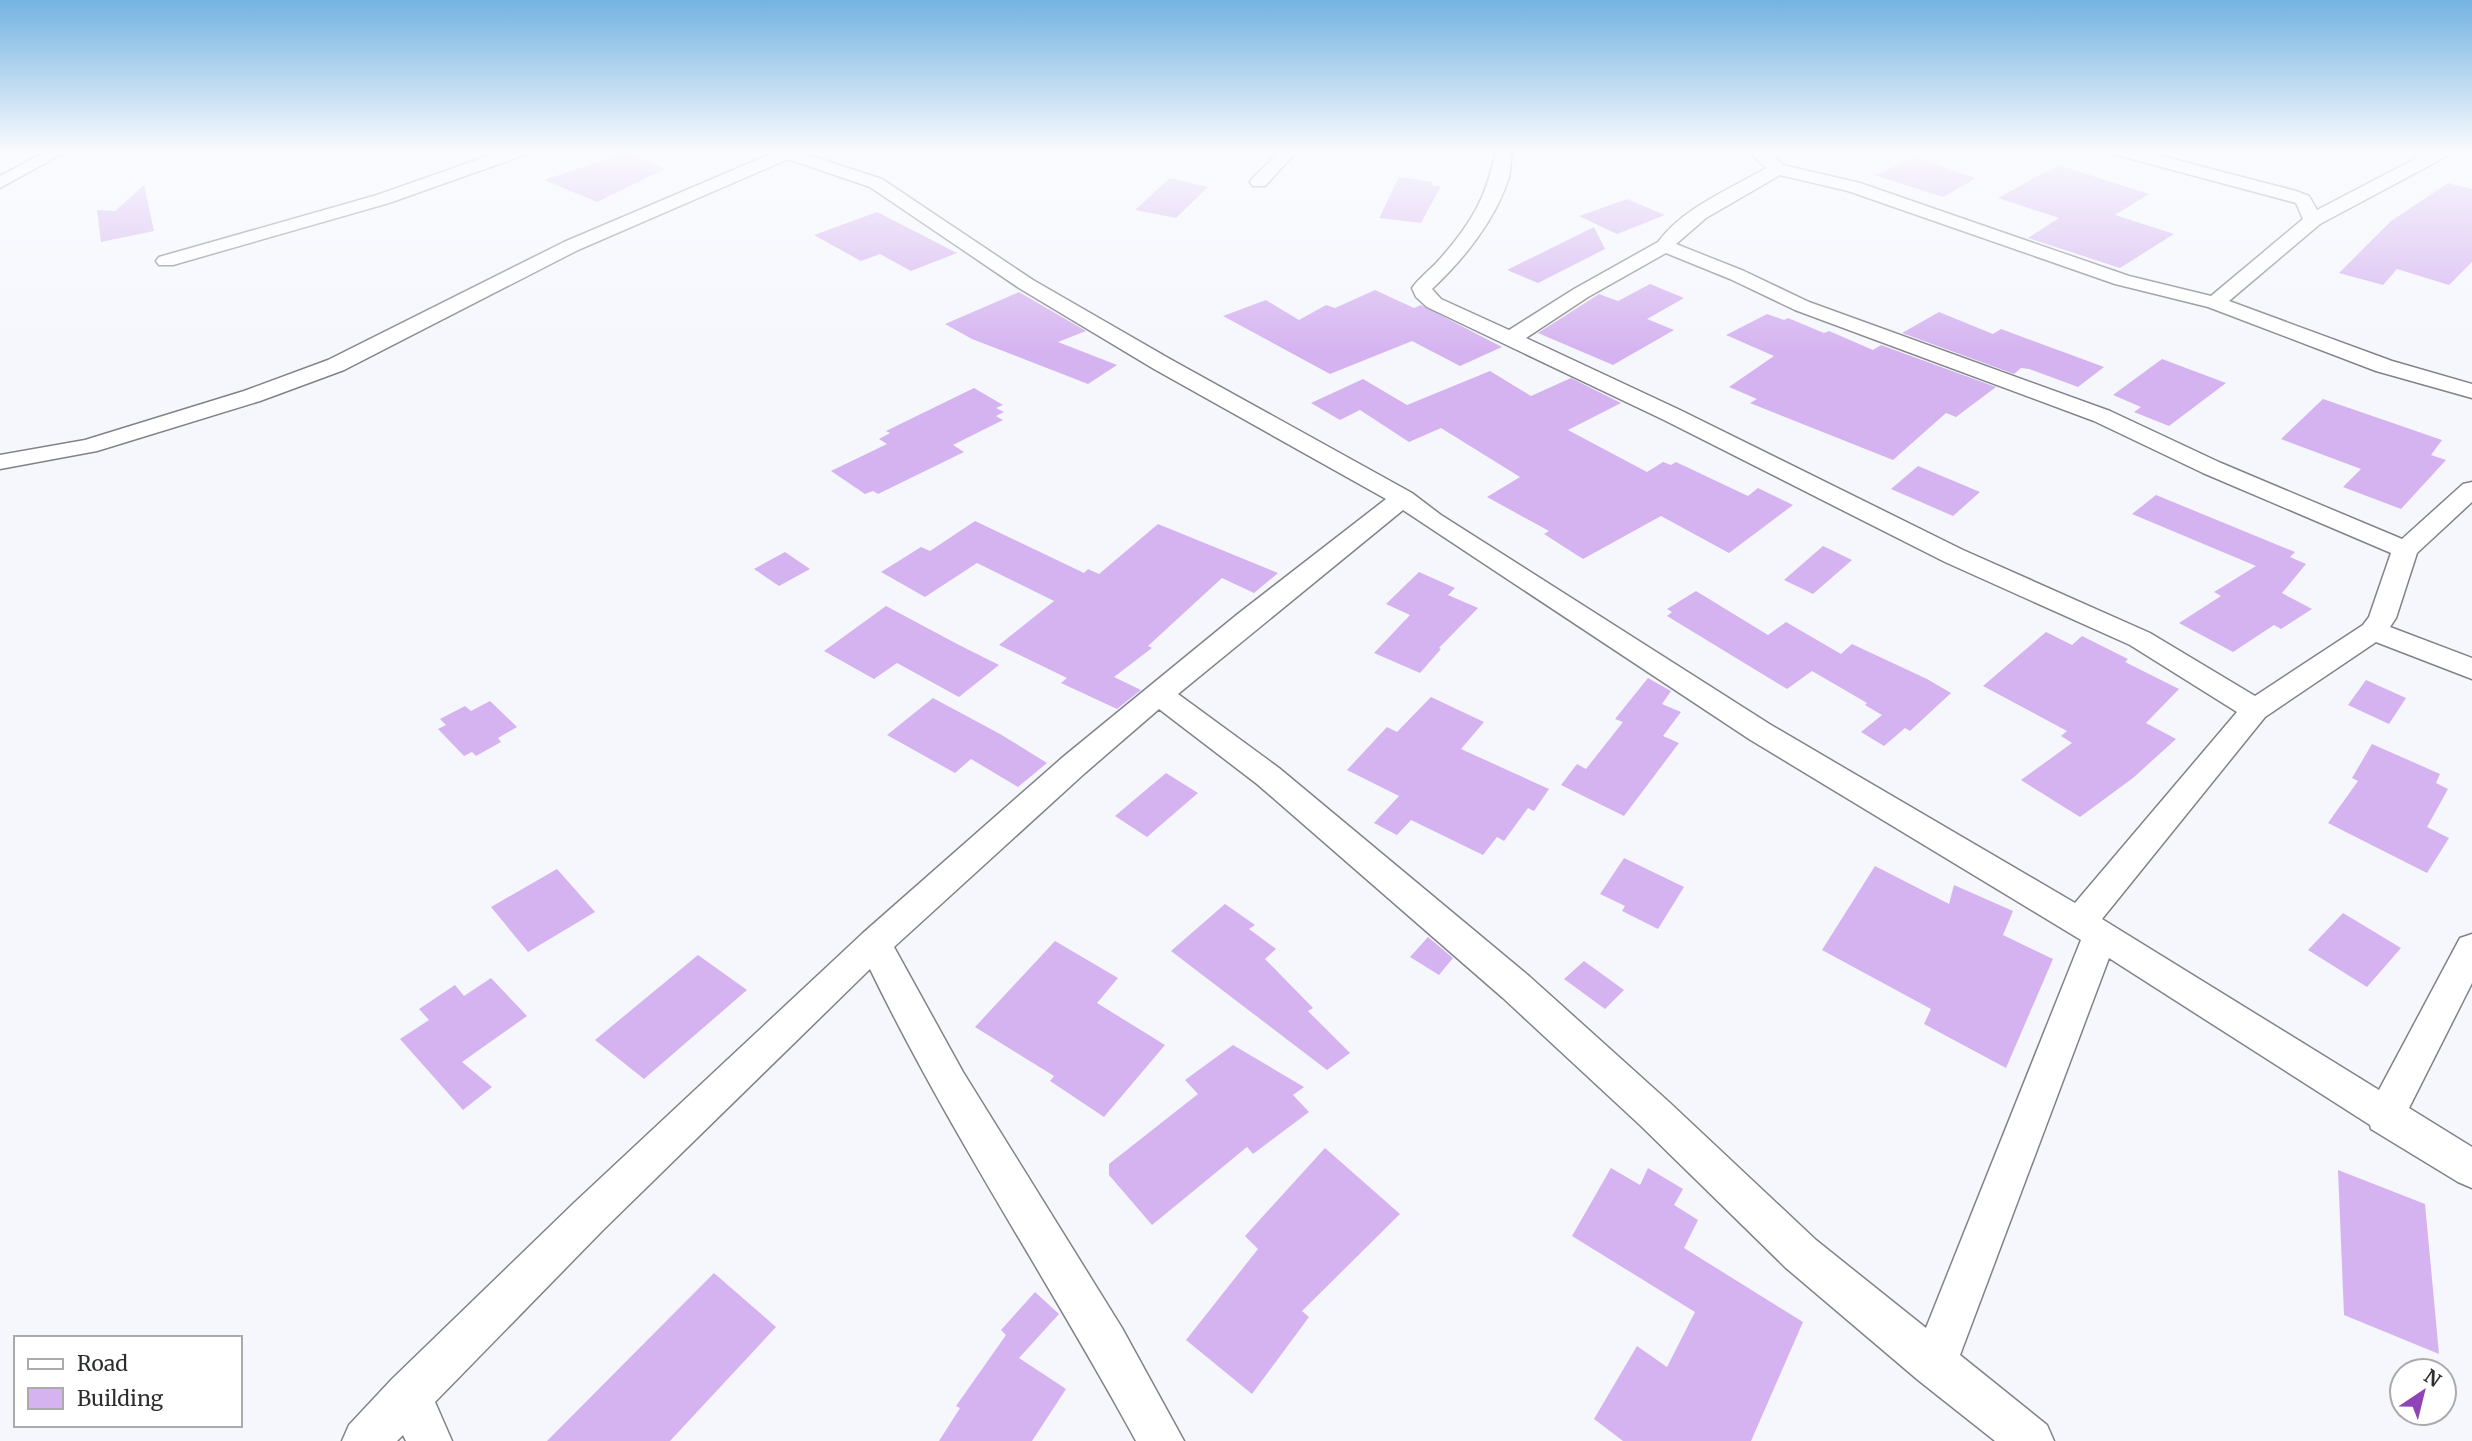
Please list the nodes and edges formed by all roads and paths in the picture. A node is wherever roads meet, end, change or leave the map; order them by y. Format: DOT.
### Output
graph roads {
  1 [pos="319,217"];
  2 [pos="635,217"];
  3 [pos="926,217"];
  4 [pos="1480,217"];
  5 [pos="1696,217"];
  6 [pos="1941,217"];
  7 [pos="2312,217"];
  8 [pos="2318,217"];
  9 [pos="2313,220"];
  10 [pos="1665,246"];
  11 [pos="166,261"];
  12 [pos="2215,303"];
  13 [pos="1510,339"];
  14 [pos="2472,391"];
  15 [pos="0,462"];
  16 [pos="2472,489"];
  17 [pos="1403,498"];
  18 [pos="2404,550"];
  19 [pos="2373,631"];
  20 [pos="2471,677"];
  21 [pos="1160,695"];
  22 [pos="2255,710"];
  23 [pos="2089,930"];
  24 [pos="875,943"];
  25 [pos="2472,948"];
  26 [pos="2385,1117"];
  27 [pos="2472,1169"];
  28 [pos="1934,1364"];
  29 [pos="408,1395"];
  30 [pos="365,1441"];
  31 [pos="429,1441"];
  32 [pos="1161,1441"];
  33 [pos="2031,1441"];
  1 -- 11 [label="street"];
  2 -- 15 [label="street"];
  3 -- 17 [label="street"];
  4 -- 13 [label="street"];
  5 -- 10 [label="street"];
  6 -- 12 [label="street"];
  7 -- 9 [label="street"];
  8 -- 9 [label="street"];
  9 -- 12 [label="street"];
  10 -- 13 [label="street"];
  10 -- 18 [label="street"];
  12 -- 14 [label="street"];
  13 -- 22 [label="street"];
  16 -- 18 [label="street"];
  17 -- 21 [label="street"];
  17 -- 23 [label="street"];
  18 -- 19 [label="street"];
  19 -- 20 [label="street"];
  19 -- 22 [label="street"];
  21 -- 24 [label="street"];
  21 -- 28 [label="street"];
  22 -- 23 [label="street"];
  23 -- 26 [label="street"];
  23 -- 28 [label="street"];
  24 -- 29 [label="street"];
  24 -- 32 [label="street"];
  25 -- 26 [label="street"];
  26 -- 27 [label="street"];
  28 -- 33 [label="street"];
  29 -- 30 [label="street"];
  29 -- 31 [label="street"];
}
